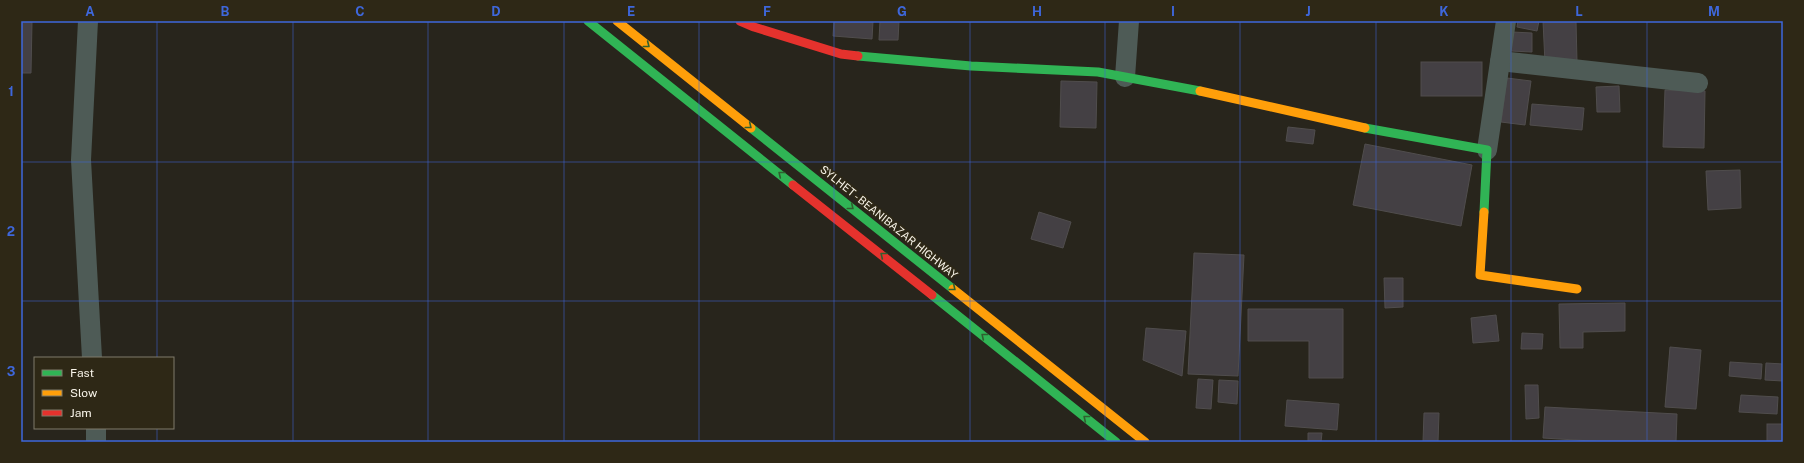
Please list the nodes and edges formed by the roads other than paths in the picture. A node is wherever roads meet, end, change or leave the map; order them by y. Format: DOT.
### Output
graph roads {
  1 [pos="88,21"];
  2 [pos="588,21"];
  3 [pos="617,21"];
  4 [pos="740,21"];
  5 [pos="1129,21"];
  6 [pos="1506,21"];
  7 [pos="1500,61"];
  8 [pos="1125,77"];
  9 [pos="1698,83"];
  10 [pos="1487,150"];
  11 [pos="1577,289"];
  12 [pos="92,357"];
  13 [pos="96,429"];
  14 [pos="96,442"];
  15 [pos="1116,442"];
  16 [pos="1145,442"];
  1 -- 12 [label="street"];
  15 -- 2 [label="main road, one-way"];
  3 -- 16 [label="main road, SYLHET - BEANIBAZAR HIGHWAY, one-way"];
  4 -- 8 [label="main road"];
  5 -- 8 [label="street"];
  6 -- 7 [label="street"];
  7 -- 9 [label="street"];
  7 -- 10 [label="street"];
  8 -- 10 [label="main road"];
  10 -- 11 [label="main road"];
  13 -- 14 [label="street"];
}
